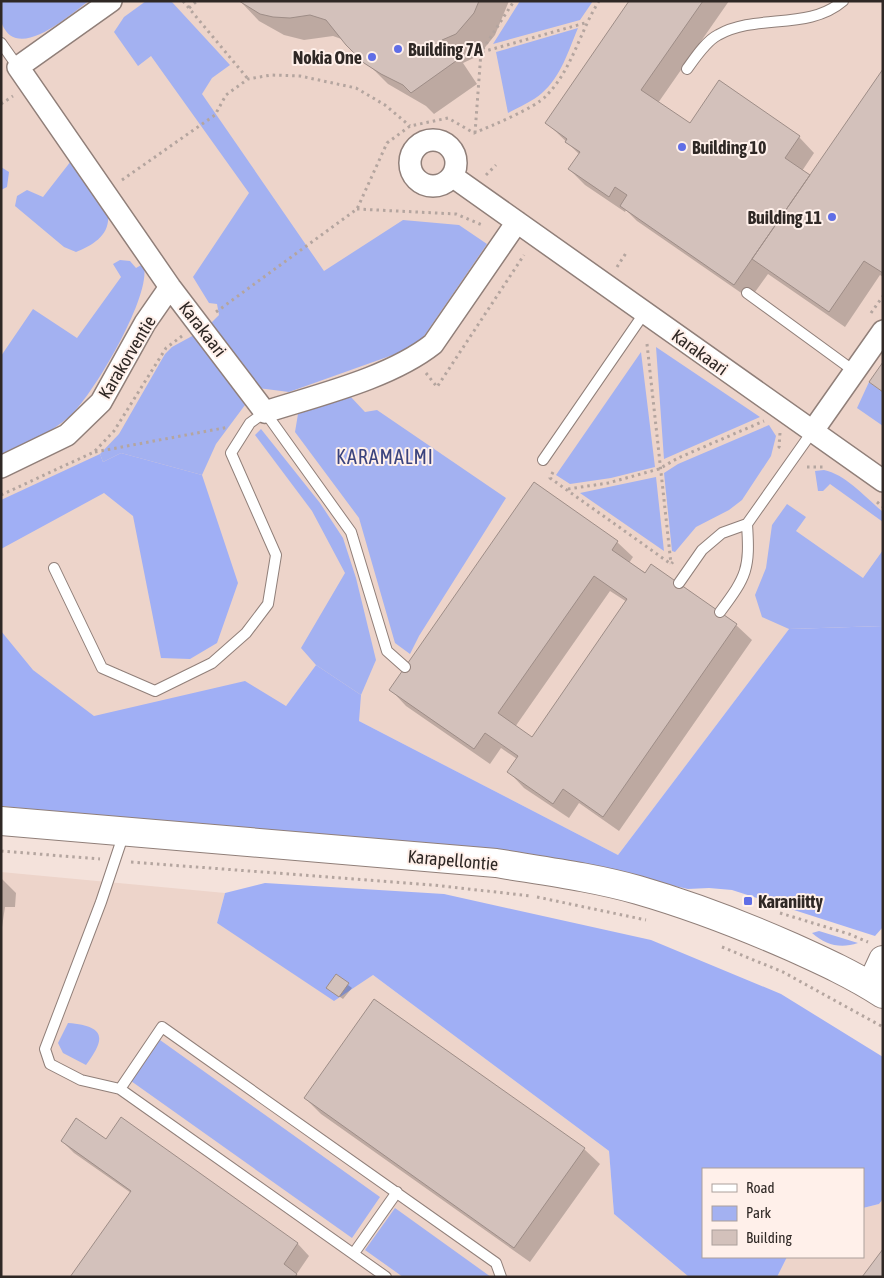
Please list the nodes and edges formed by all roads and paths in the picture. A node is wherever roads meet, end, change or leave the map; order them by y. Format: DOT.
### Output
graph roads {
  1 [pos="112,1"];
  2 [pos="183,1"];
  3 [pos="197,1"];
  4 [pos="514,1"];
  5 [pos="599,1"];
  6 [pos="843,1"];
  7 [pos="189,8"];
  8 [pos="585,23"];
  9 [pos="1,43"];
  10 [pos="481,52"];
  11 [pos="18,67"];
  12 [pos="687,69"];
  13 [pos="248,79"];
  14 [pos="410,126"];
  15 [pos="474,133"];
  16 [pos="452,176"];
  17 [pos="106,192"];
  18 [pos="357,209"];
  19 [pos="517,222"];
  20 [pos="505,241"];
  21 [pos="626,253"];
  22 [pos="524,255"];
  23 [pos="616,268"];
  24 [pos="170,287"];
  25 [pos="747,293"];
  26 [pos="645,312"];
  27 [pos="200,324"];
  28 [pos="883,330"];
  29 [pos="652,339"];
  30 [pos="647,344"];
  31 [pos="639,348"];
  32 [pos="854,371"];
  33 [pos="437,387"];
  34 [pos="258,418"];
  35 [pos="770,419"];
  36 [pos="812,432"];
  37 [pos="779,447"];
  38 [pos="94,452"];
  39 [pos="778,454"];
  40 [pos="543,460"];
  41 [pos="1,467"];
  42 [pos="555,469"];
  43 [pos="659,469"];
  44 [pos="883,481"];
  45 [pos="567,489"];
  46 [pos="1,495"];
  47 [pos="747,524"];
  48 [pos="676,558"];
  49 [pos="671,564"];
  50 [pos="54,568"];
  51 [pos="678,583"];
  52 [pos="720,612"];
  53 [pos="405,667"];
  54 [pos="1,821"];
  55 [pos="124,832"];
  56 [pos="1,851"];
  57 [pos="114,861"];
  58 [pos="773,910"];
  59 [pos="651,921"];
  60 [pos="719,946"];
  61 [pos="879,952"];
  62 [pos="877,990"];
  63 [pos="883,1027"];
  64 [pos="120,1089"];
  65 [pos="397,1192"];
  66 [pos="354,1253"];
  67 [pos="386,1277"];
  68 [pos="501,1277"];
  1 -- 11 [label="street"];
  2 -- 7 [label="path"];
  3 -- 7 [label="path"];
  4 -- 10 [label="path"];
  5 -- 8 [label="path"];
  6 -- 12 [label="lane"];
  7 -- 13 [label="path"];
  8 -- 10 [label="path"];
  8 -- 15 [label="path"];
  9 -- 11 [label="lane"];
  10 -- 15 [label="path"];
  11 -- 17 [label="street, Karakaari"];
  13 -- 14 [label="path"];
  13 -- 17 [label="path"];
  14 -- 15 [label="path"];
  14 -- 18 [label="path"];
  16 -- 19 [label="street, Karakaari"];
  17 -- 24 [label="street, Karakaari"];
  18 -- 20 [label="path"];
  18 -- 27 [label="path"];
  19 -- 20 [label="street"];
  19 -- 26 [label="street, Karakaari"];
  20 -- 34 [label="street"];
  21 -- 23 [label="path"];
  22 -- 33 [label="path"];
  24 -- 27 [label="street, Karakaari"];
  24 -- 41 [label="street, Karakorventie"];
  25 -- 32 [label="lane"];
  26 -- 36 [label="street, Karakaari"];
  26 -- 40 [label="lane"];
  27 -- 34 [label="street, Karakaari"];
  27 -- 38 [label="path"];
  28 -- 32 [label="street"];
  29 -- 30 [label="path"];
  30 -- 31 [label="path"];
  30 -- 43 [label="path"];
  32 -- 36 [label="street"];
  34 -- 38 [label="path"];
  34 -- 50 [label="lane"];
  34 -- 53 [label="lane"];
  35 -- 43 [label="path"];
  36 -- 44 [label="street, Karakaari"];
  36 -- 47 [label="lane"];
  37 -- 39 [label="path"];
  38 -- 46 [label="path"];
  42 -- 45 [label="path"];
  43 -- 45 [label="path"];
  43 -- 49 [label="path"];
  45 -- 49 [label="path"];
  47 -- 51 [label="lane"];
  47 -- 52 [label="lane"];
  48 -- 49 [label="path"];
  54 -- 55 [label="street, Karapellontie"];
  55 -- 57 [label="lane"];
  55 -- 62 [label="street, Karapellontie"];
  56 -- 57 [label="path"];
  57 -- 59 [label="path"];
  57 -- 64 [label="lane"];
  58 -- 61 [label="path"];
  60 -- 63 [label="path"];
  61 -- 62 [label="street"];
  64 -- 65 [label="lane"];
  64 -- 66 [label="lane"];
  65 -- 66 [label="lane"];
  65 -- 68 [label="lane"];
  66 -- 67 [label="lane"];
}
